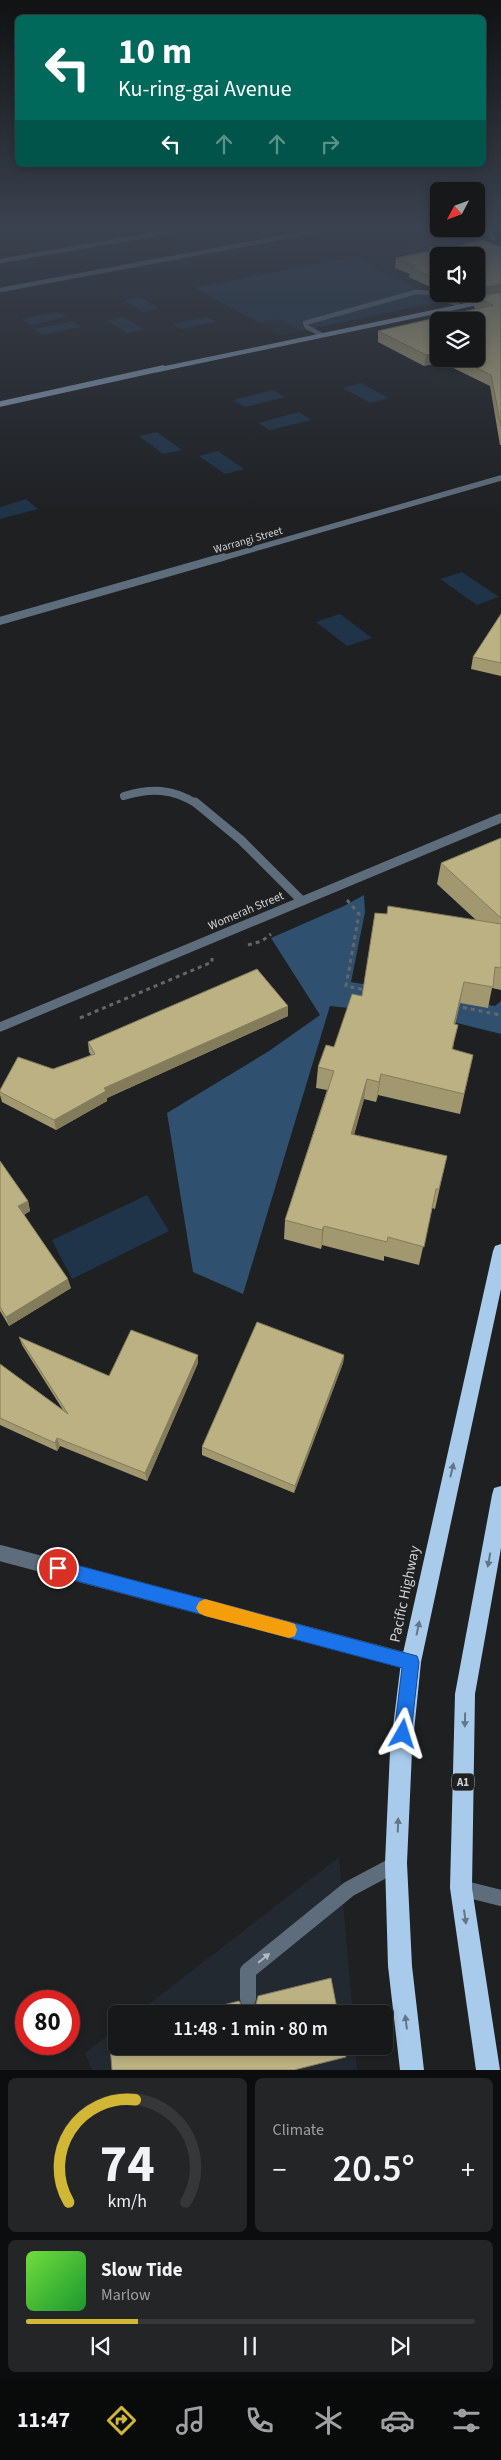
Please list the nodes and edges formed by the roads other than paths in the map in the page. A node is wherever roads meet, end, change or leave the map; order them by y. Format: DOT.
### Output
graph roads {
  1 [pos="314,321"];
  2 [pos="384,321"];
  3 [pos="320,334"];
  4 [pos="0,404"];
  5 [pos="501,478"];
  6 [pos="0,621"];
  7 [pos="124,796"];
  8 [pos="501,818"];
  9 [pos="302,901"];
  10 [pos="0,1027"];
  11 [pos="501,1251"];
  12 [pos="501,1494"];
  13 [pos="0,1553"];
  14 [pos="411,1662"];
  15 [pos="396,1864"];
  16 [pos="461,1888"];
  17 [pos="501,1898"];
  18 [pos="248,1999"];
  19 [pos="412,2070"];
  20 [pos="488,2070"];
  1 -- 3 [label="street"];
  2 -- 3 [label="main road"];
  3 -- 4 [label="main road"];
  5 -- 6 [label="street, Warrangi Street"];
  7 -- 9 [label="street"];
  8 -- 9 [label="street, Womerah Street"];
  9 -- 10 [label="street, Womerah Street"];
  14 -- 11 [label="highway, Pacific Highway, one-way"];
  12 -- 16 [label="highway, A1, one-way"];
  13 -- 14 [label="street"];
  15 -- 14 [label="highway, Pacific Highway, one-way"];
  18 -- 15 [label="street, one-way"];
  19 -- 15 [label="highway, Pacific Highway, one-way"];
  16 -- 17 [label="street"];
  16 -- 20 [label="highway, A1, one-way"];
}
